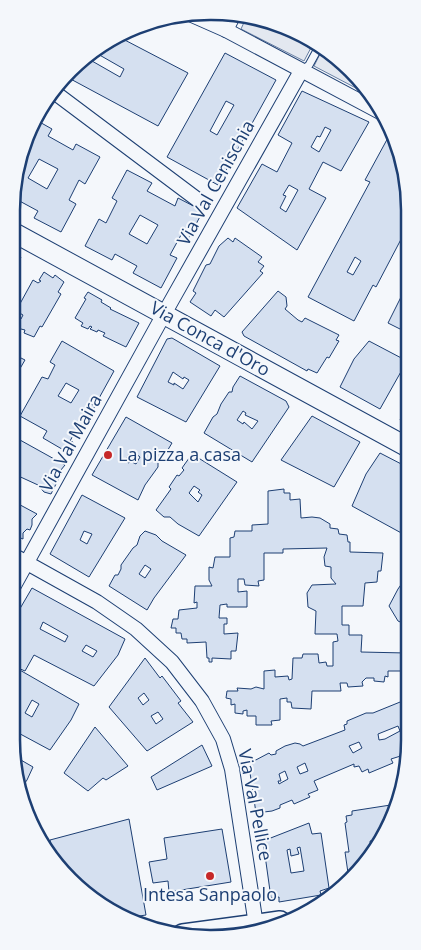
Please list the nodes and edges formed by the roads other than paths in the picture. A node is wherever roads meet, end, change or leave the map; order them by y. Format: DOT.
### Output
graph roads {
  1 [pos="203,20"];
  2 [pos="230,21"];
  3 [pos="226,30"];
  4 [pos="316,52"];
  5 [pos="301,71"];
  6 [pos="59,95"];
  7 [pos="370,107"];
  8 [pos="202,203"];
  9 [pos="20,236"];
  10 [pos="164,314"];
  11 [pos="401,444"];
  12 [pos="20,559"];
  13 [pos="27,563"];
  14 [pos="20,575"];
  15 [pos="256,925"];
  16 [pos="242,927"];
  17 [pos="220,930"];
  1 -- 3 [label="street"];
  2 -- 3 [label="street"];
  3 -- 5 [label="street"];
  4 -- 5 [label="lane"];
  5 -- 7 [label="street"];
  5 -- 10 [label="street, Via Val Cenischia"];
  6 -- 8 [label="street"];
  9 -- 10 [label="street, Via Conca d'Oro"];
  10 -- 11 [label="street, Via Conca d'Oro"];
  10 -- 13 [label="street, Via Val Maira"];
  12 -- 13 [label="street, Via Val Pellice"];
  13 -- 14 [label="street, Via Val Maira"];
  13 -- 15 [label="street, Via Val Pellice"];
  16 -- 17 [label="main road"];
}
